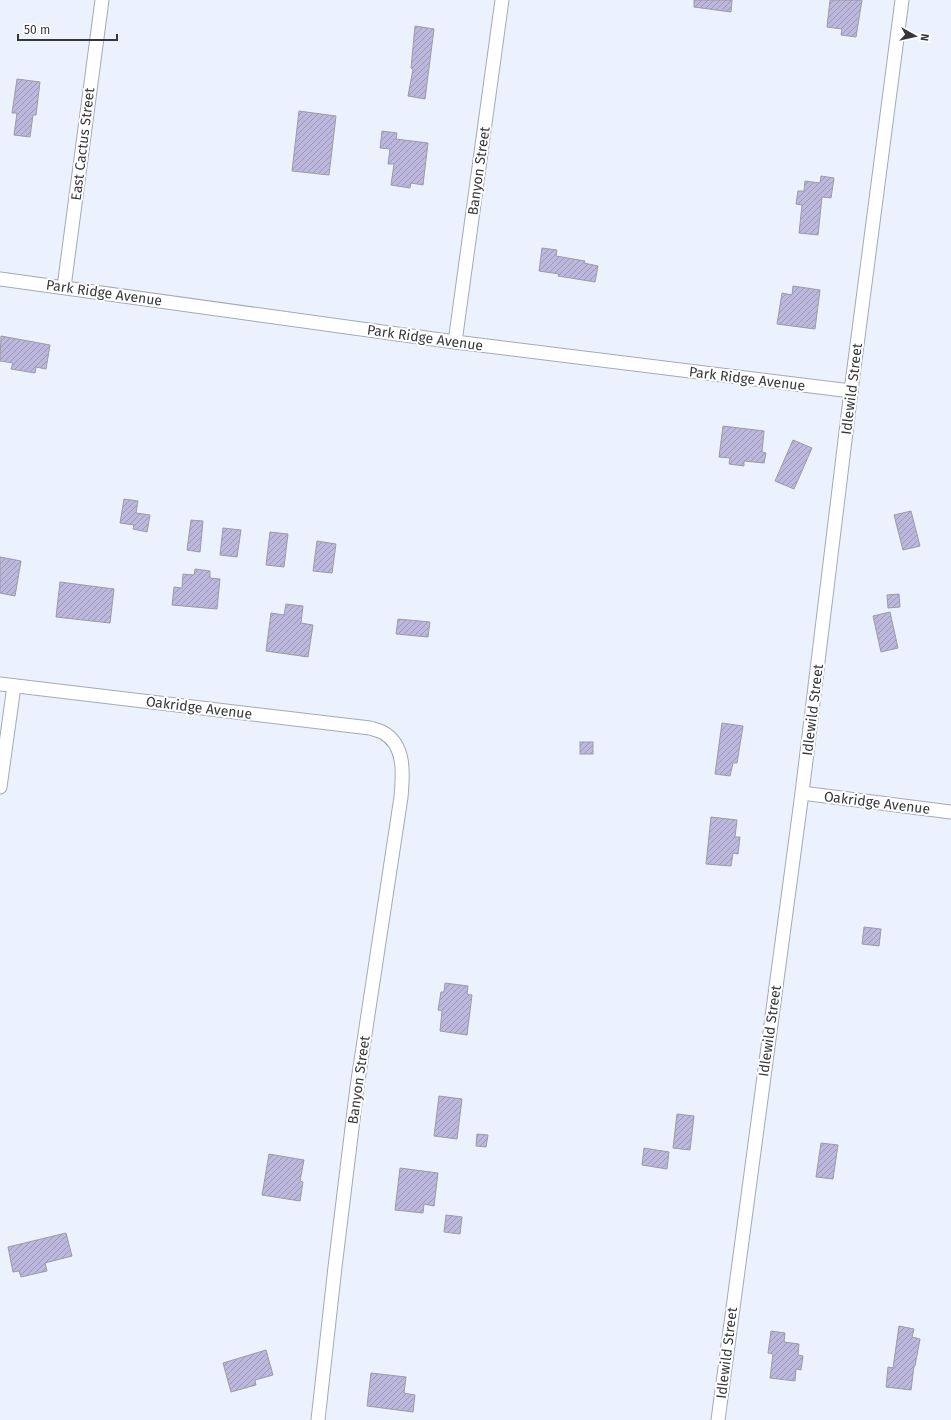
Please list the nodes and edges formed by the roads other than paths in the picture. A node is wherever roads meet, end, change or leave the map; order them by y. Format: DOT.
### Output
graph roads {
  1 [pos="102,0"];
  2 [pos="502,0"];
  3 [pos="902,0"];
  4 [pos="0,279"];
  5 [pos="64,287"];
  6 [pos="455,342"];
  7 [pos="851,391"];
  8 [pos="0,684"];
  9 [pos="14,686"];
  10 [pos="394,742"];
  11 [pos="0,787"];
  12 [pos="802,793"];
  13 [pos="951,812"];
  14 [pos="318,1420"];
  15 [pos="718,1420"];
  1 -- 5 [label="street, East Cactus Street"];
  2 -- 6 [label="street, Banyon Street"];
  3 -- 7 [label="street, Idlewild Street"];
  4 -- 5 [label="street, Park Ridge Avenue"];
  5 -- 6 [label="street, Park Ridge Avenue"];
  6 -- 7 [label="street, Park Ridge Avenue"];
  7 -- 12 [label="street, Idlewild Street"];
  8 -- 9 [label="street, Oakridge Avenue"];
  9 -- 10 [label="street, Oakridge Avenue"];
  9 -- 11 [label="street"];
  10 -- 14 [label="street, Banyon Street"];
  12 -- 13 [label="street, Oakridge Avenue"];
  12 -- 15 [label="street, Idlewild Street"];
}
